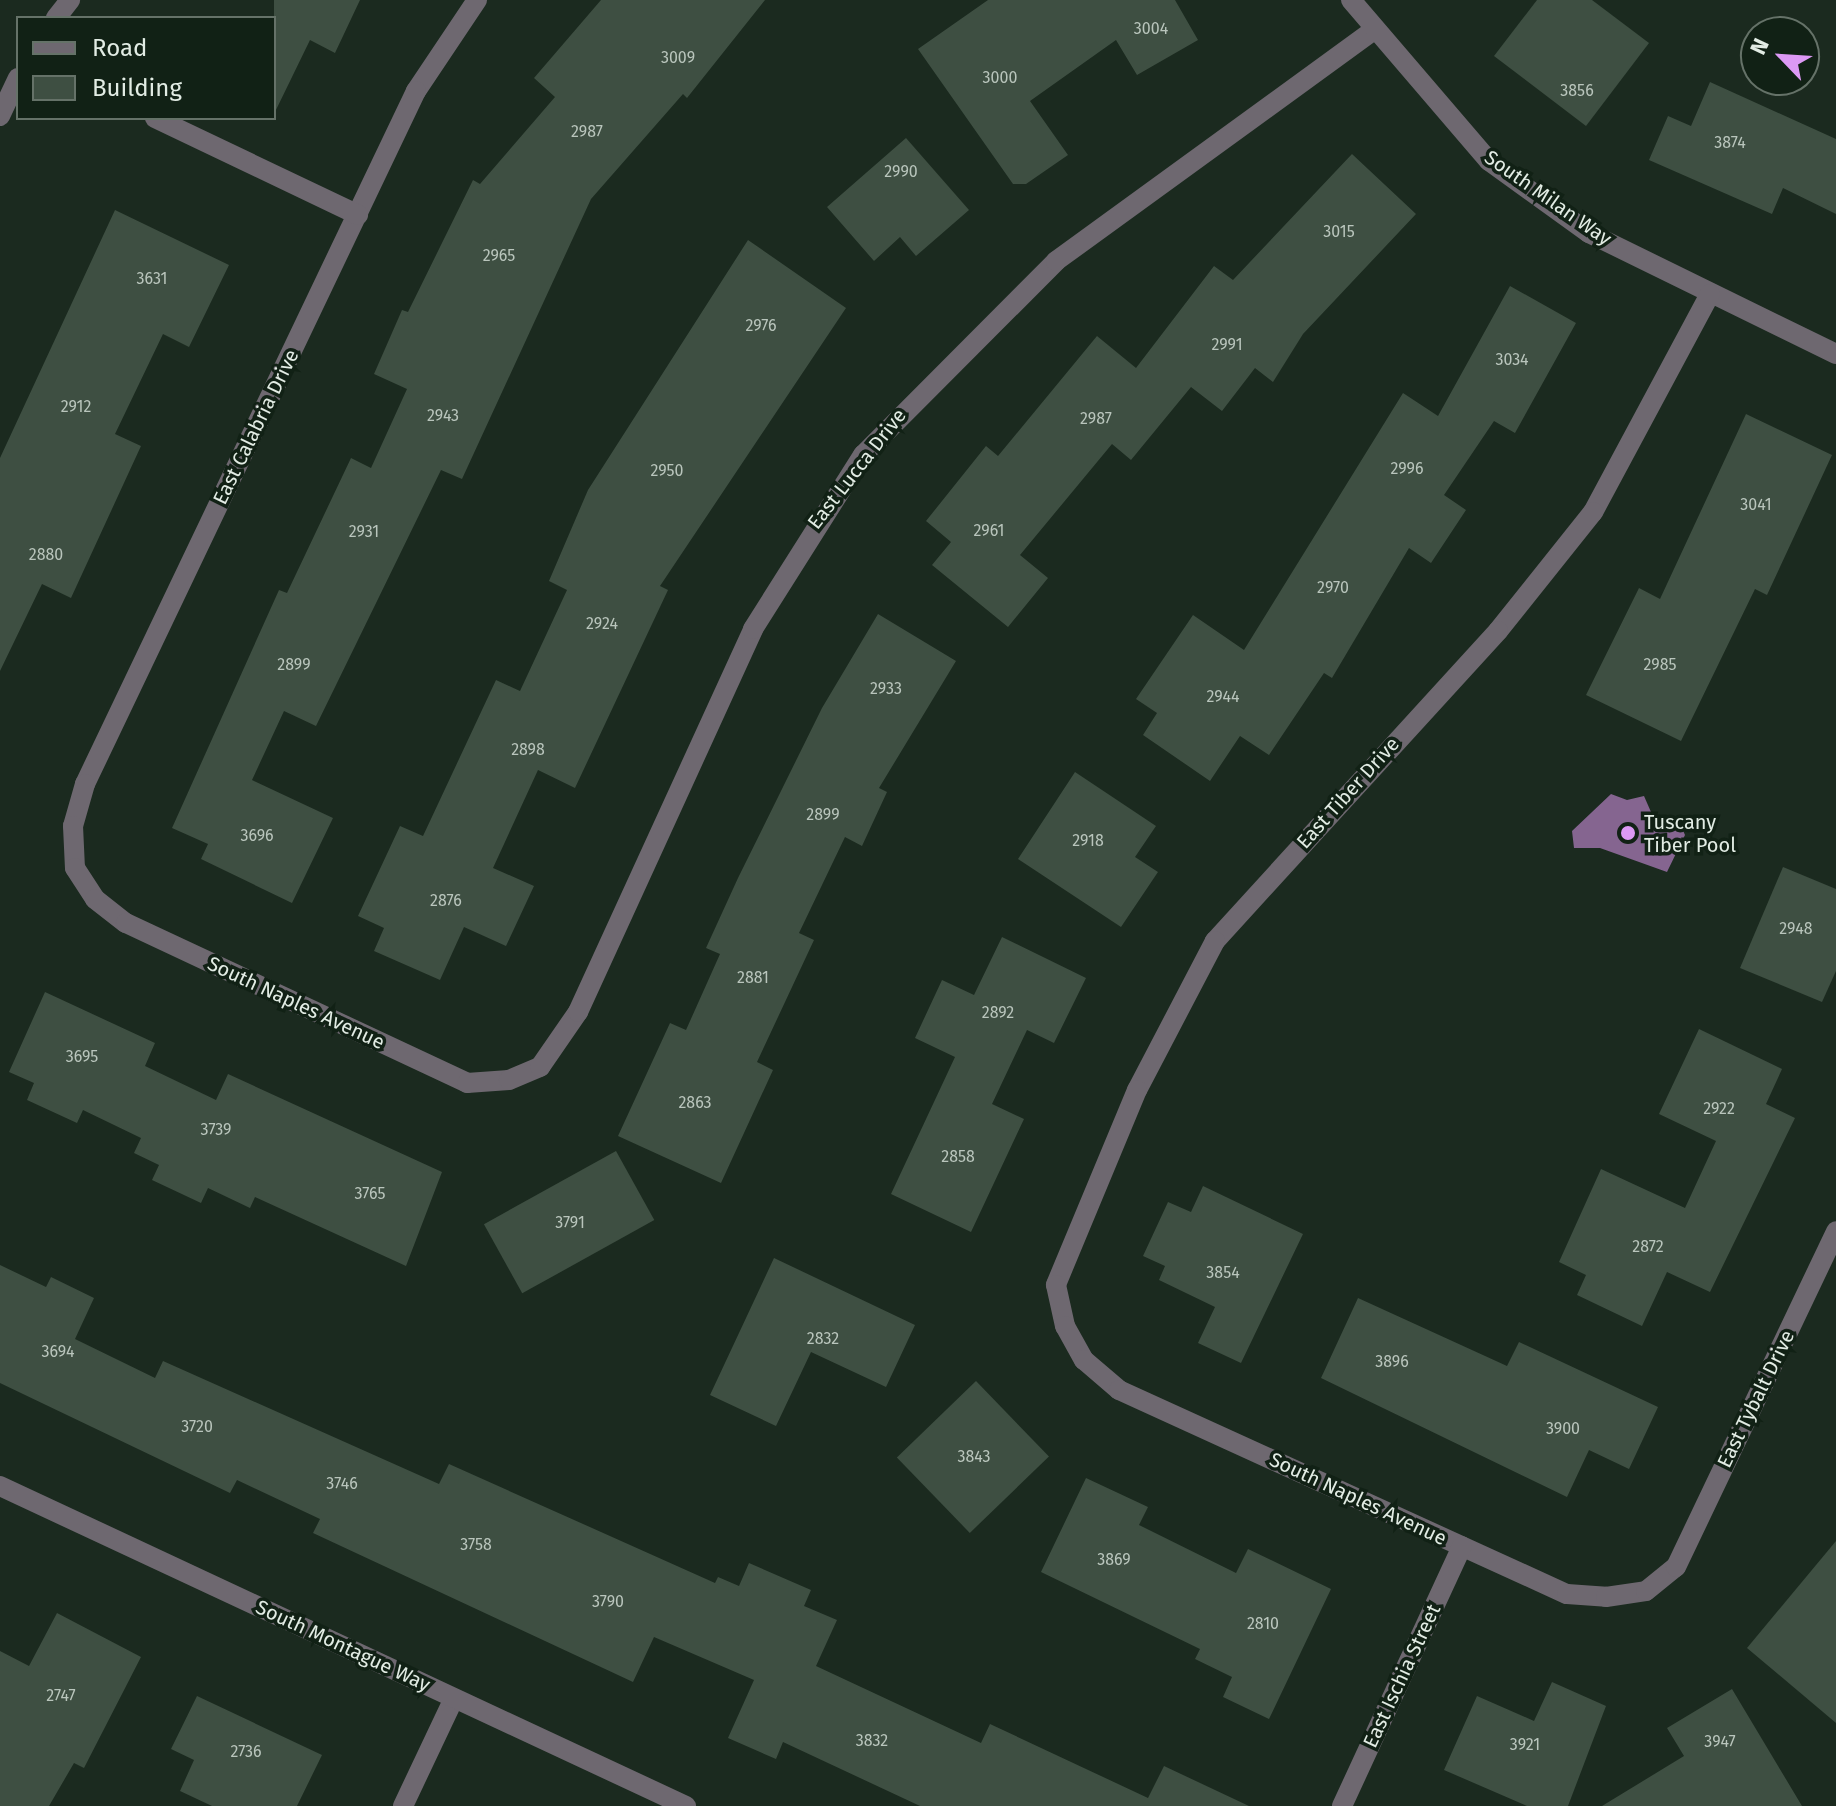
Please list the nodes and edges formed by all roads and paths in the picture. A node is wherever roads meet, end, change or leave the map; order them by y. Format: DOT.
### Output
graph roads {
  1 [pos="70,0"];
  2 [pos="477,0"];
  3 [pos="1351,0"];
  4 [pos="58,16"];
  5 [pos="1372,31"];
  6 [pos="16,82"];
  7 [pos="0,116"];
  8 [pos="159,120"];
  9 [pos="358,215"];
  10 [pos="1710,294"];
  11 [pos="1836,354"];
  12 [pos="75,868"];
  13 [pos="540,1067"];
  14 [pos="1836,1231"];
  15 [pos="1065,1326"];
  16 [pos="0,1486"];
  17 [pos="1462,1546"];
  18 [pos="1676,1567"];
  19 [pos="454,1698"];
  20 [pos="403,1806"];
  21 [pos="686,1806"];
  22 [pos="1342,1806"];
  1 -- 4 [label="street"];
  2 -- 9 [label="street, East Calabria Drive"];
  3 -- 5 [label="street, South Milan Way"];
  5 -- 10 [label="street, South Milan Way"];
  5 -- 13 [label="street, East Lucca Drive"];
  6 -- 7 [label="street"];
  8 -- 9 [label="street"];
  9 -- 12 [label="street, East Calabria Drive"];
  10 -- 11 [label="street, South Milan Way"];
  10 -- 15 [label="street, East Tiber Drive"];
  12 -- 13 [label="street, South Naples Avenue"];
  14 -- 18 [label="street, East Tybalt Drive"];
  15 -- 17 [label="street, South Naples Avenue"];
  16 -- 19 [label="street, South Montague Way"];
  17 -- 18 [label="street, South Naples Avenue"];
  17 -- 22 [label="street, East Ischia Street"];
  19 -- 20 [label="street"];
  19 -- 21 [label="street, South Montague Way"];
}
